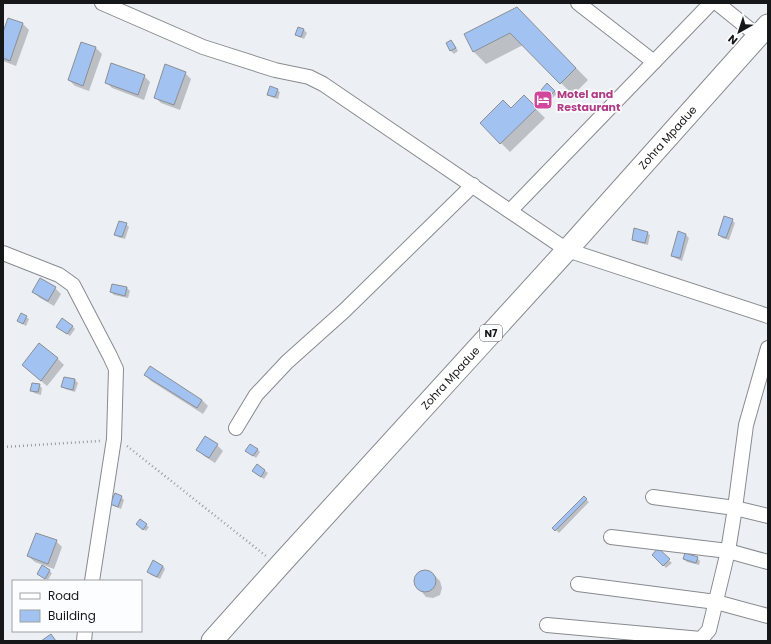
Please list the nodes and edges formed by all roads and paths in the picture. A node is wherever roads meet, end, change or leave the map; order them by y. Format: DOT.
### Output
graph roads {
  1 [pos="102,3"];
  2 [pos="578,3"];
  3 [pos="711,3"];
  4 [pos="717,3"];
  5 [pos="763,30"];
  6 [pos="654,62"];
  7 [pos="473,185"];
  8 [pos="510,210"];
  9 [pos="567,250"];
  10 [pos="3,253"];
  11 [pos="768,316"];
  12 [pos="768,348"];
  13 [pos="236,428"];
  14 [pos="114,439"];
  15 [pos="3,447"];
  16 [pos="653,497"];
  17 [pos="735,508"];
  18 [pos="768,516"];
  19 [pos="611,537"];
  20 [pos="728,551"];
  21 [pos="768,562"];
  22 [pos="279,566"];
  23 [pos="92,580"];
  24 [pos="578,584"];
  25 [pos="716,602"];
  26 [pos="768,616"];
  27 [pos="547,625"];
  28 [pos="212,641"];
  1 -- 7 [label="street"];
  2 -- 6 [label="street"];
  3 -- 6 [label="street"];
  4 -- 5 [label="street"];
  5 -- 9 [label="highway, Zohra Mpadue / N7"];
  6 -- 8 [label="street"];
  7 -- 8 [label="street"];
  7 -- 13 [label="street"];
  8 -- 9 [label="street"];
  9 -- 11 [label="street"];
  9 -- 22 [label="highway, Zohra Mpadue / N7"];
  10 -- 14 [label="street"];
  12 -- 17 [label="street"];
  14 -- 15 [label="path"];
  14 -- 22 [label="path"];
  14 -- 23 [label="street"];
  16 -- 17 [label="street"];
  17 -- 18 [label="street"];
  17 -- 20 [label="street"];
  19 -- 20 [label="street"];
  20 -- 21 [label="street"];
  20 -- 25 [label="street"];
  22 -- 28 [label="highway, Zohra Mpadue / N7"];
  24 -- 25 [label="street"];
  25 -- 26 [label="street"];
  25 -- 27 [label="street"];
}
